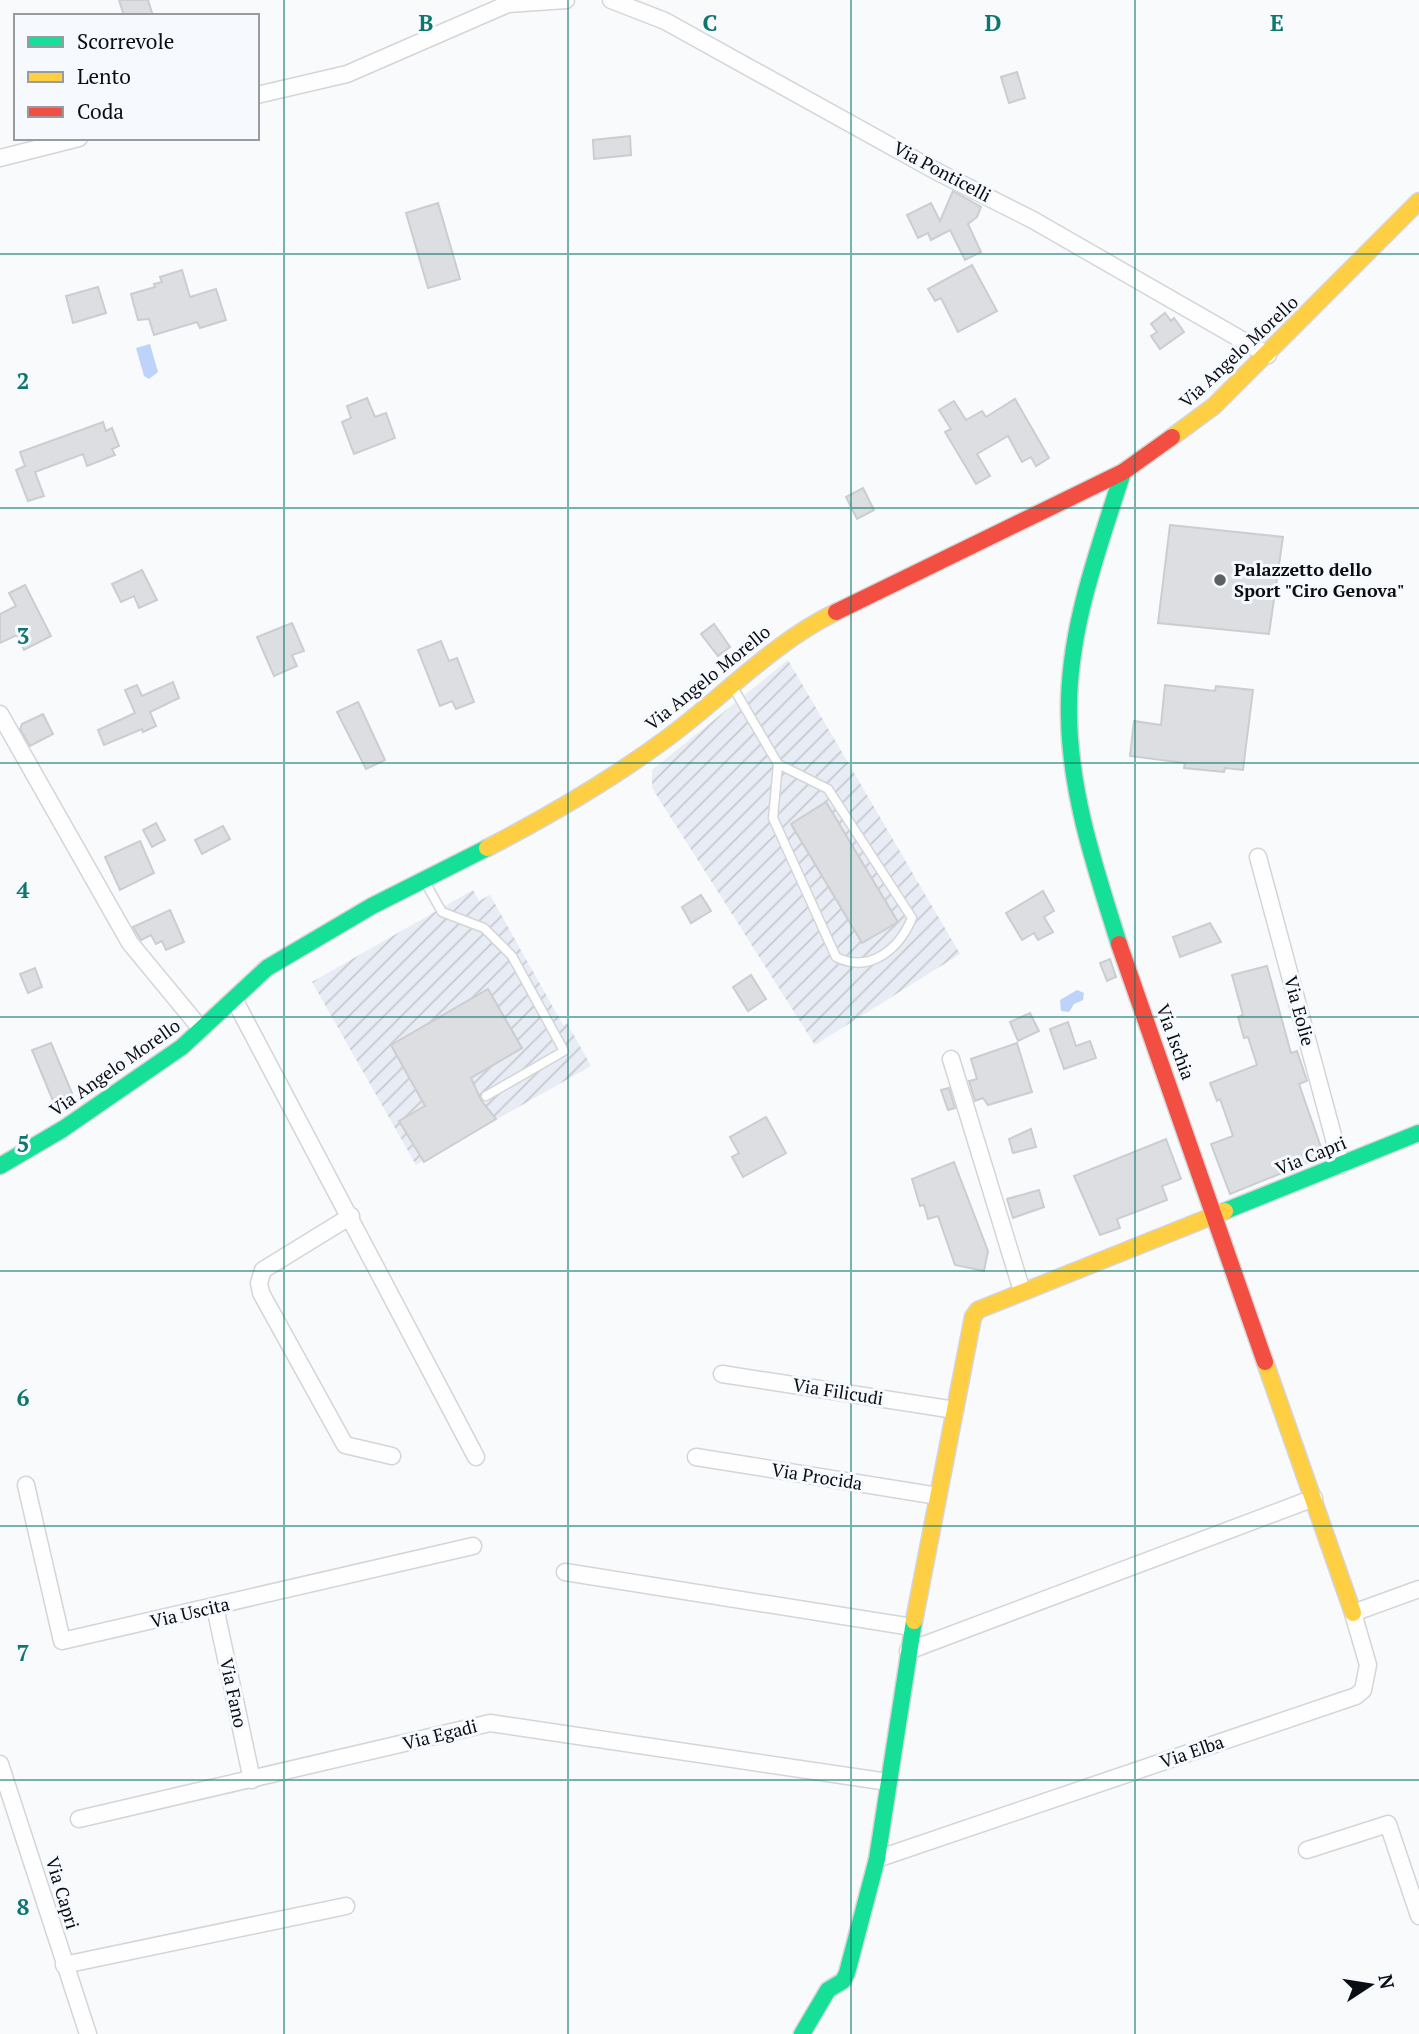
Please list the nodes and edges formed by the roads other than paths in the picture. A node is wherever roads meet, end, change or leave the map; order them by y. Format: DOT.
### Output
graph roads {
  1 [pos="566,0"];
  2 [pos="611,0"];
  3 [pos="259,95"];
  4 [pos="71,140"];
  5 [pos="0,158"];
  6 [pos="1419,201"];
  7 [pos="1268,355"];
  8 [pos="1123,472"];
  9 [pos="730,683"];
  10 [pos="0,714"];
  11 [pos="778,764"];
  12 [pos="1258,857"];
  13 [pos="423,880"];
  14 [pos="234,999"];
  15 [pos="201,1029"];
  16 [pos="951,1059"];
  17 [pos="486,1096"];
  18 [pos="1419,1133"];
  19 [pos="0,1166"];
  20 [pos="1340,1166"];
  21 [pos="1216,1214"];
  22 [pos="351,1216"];
  23 [pos="1022,1291"];
  24 [pos="722,1374"];
  25 [pos="955,1410"];
  26 [pos="393,1457"];
  27 [pos="476,1457"];
  28 [pos="696,1457"];
  29 [pos="26,1485"];
  30 [pos="938,1496"];
  31 [pos="1314,1498"];
  32 [pos="473,1546"];
  33 [pos="565,1572"];
  34 [pos="1419,1589"];
  35 [pos="215,1607"];
  36 [pos="1353,1613"];
  37 [pos="912,1627"];
  38 [pos="908,1651"];
  39 [pos="0,1764"];
  40 [pos="252,1780"];
  41 [pos="888,1782"];
  42 [pos="79,1819"];
  43 [pos="1307,1850"];
  44 [pos="877,1858"];
  45 [pos="346,1906"];
  46 [pos="1419,1916"];
  47 [pos="64,1965"];
  48 [pos="88,2034"];
  49 [pos="802,2034"];
  1 -- 3 [label="street"];
  2 -- 7 [label="street, Via Ponticelli"];
  4 -- 5 [label="street"];
  6 -- 7 [label="street, Via Angelo Morello"];
  7 -- 8 [label="street, Via Angelo Morello"];
  8 -- 9 [label="street, Via Angelo Morello"];
  8 -- 21 [label="street, Via Ischia"];
  9 -- 11 [label="lane"];
  9 -- 13 [label="street, Via Angelo Morello"];
  10 -- 15 [label="street"];
  11 -- 11 [label="lane"];
  12 -- 20 [label="street, Via Eolie"];
  13 -- 14 [label="street, Via Angelo Morello"];
  13 -- 17 [label="lane"];
  14 -- 15 [label="street, Via Angelo Morello"];
  14 -- 22 [label="street"];
  15 -- 19 [label="street, Via Angelo Morello"];
  16 -- 23 [label="street"];
  18 -- 20 [label="street, Via Capri"];
  20 -- 21 [label="street, Via Capri"];
  21 -- 23 [label="street, Via Capri"];
  21 -- 31 [label="street, Via Ischia"];
  22 -- 26 [label="street"];
  22 -- 27 [label="street"];
  23 -- 25 [label="street, Via Capri"];
  24 -- 25 [label="street, Via Filicudi"];
  25 -- 30 [label="street"];
  28 -- 30 [label="street, Via Procida"];
  29 -- 35 [label="street, Via Uscita"];
  30 -- 37 [label="street"];
  31 -- 36 [label="street, Via Ischia"];
  31 -- 38 [label="street"];
  32 -- 35 [label="street, Via Uscita"];
  33 -- 37 [label="street"];
  34 -- 36 [label="street"];
  35 -- 40 [label="street, Via Fano"];
  36 -- 44 [label="street, Via Elba"];
  37 -- 38 [label="street"];
  38 -- 41 [label="street"];
  39 -- 47 [label="street, Via Capri"];
  40 -- 41 [label="street, Via Egadi"];
  40 -- 42 [label="street, Via Egadi"];
  41 -- 44 [label="street"];
  43 -- 46 [label="street"];
  44 -- 49 [label="street"];
  45 -- 47 [label="street"];
  47 -- 48 [label="street, Via Capri"];
}
